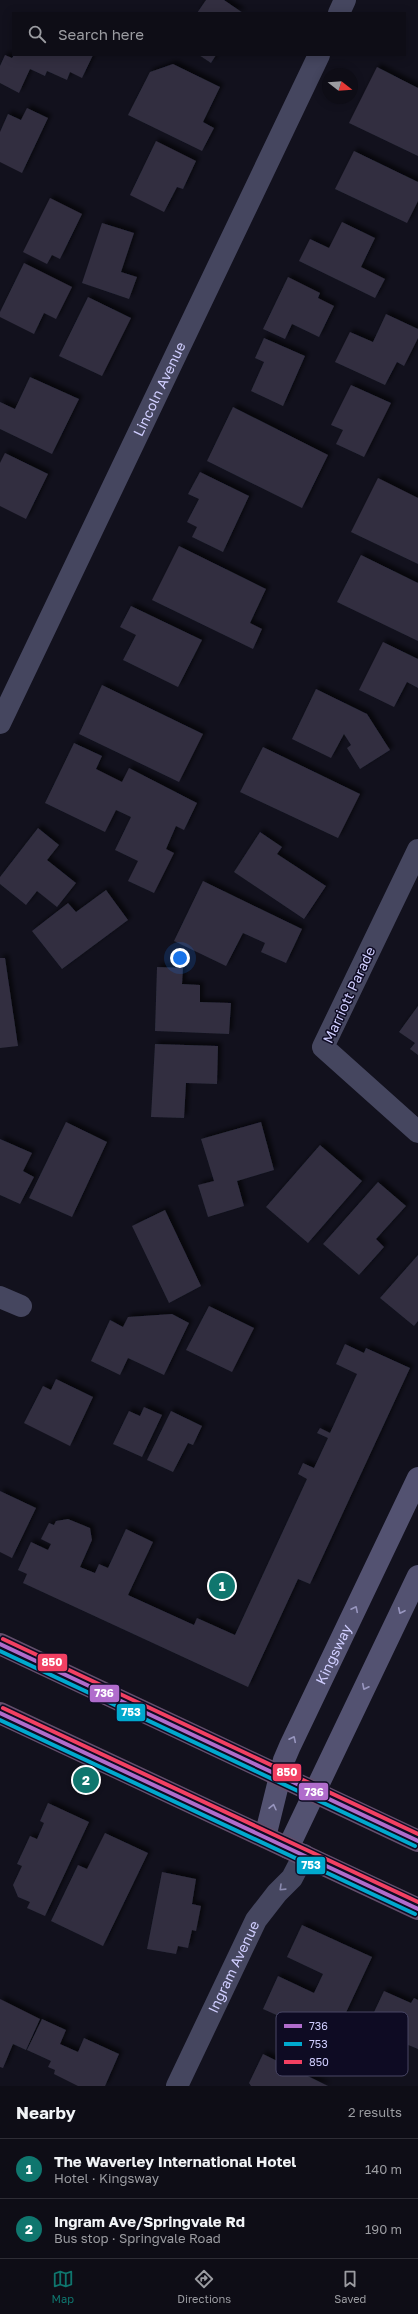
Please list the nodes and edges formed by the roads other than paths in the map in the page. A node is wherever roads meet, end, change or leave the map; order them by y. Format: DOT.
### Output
graph roads {
  1 [pos="345,0"];
  2 [pos="339,12"];
  3 [pos="319,56"];
  4 [pos="0,723"];
  5 [pos="418,850"];
  6 [pos="418,1132"];
  7 [pos="0,1297"];
  8 [pos="21,1306"];
  9 [pos="418,1478"];
  10 [pos="418,1576"];
  11 [pos="0,1644"];
  12 [pos="0,1714"];
  13 [pos="280,1776"];
  14 [pos="315,1792"];
  15 [pos="265,1837"];
  16 [pos="418,1841"];
  17 [pos="296,1852"];
  18 [pos="418,1909"];
  19 [pos="178,2086"];
  1 -- 2 [label="street"];
  3 -- 4 [label="street, Lincoln Avenue"];
  5 -- 6 [label="street, Marriott Parade"];
  7 -- 8 [label="street"];
  13 -- 9 [label="street, Kingsway, one-way"];
  10 -- 14 [label="street, one-way"];
  11 -- 13 [label="highway"];
  12 -- 15 [label="highway"];
  13 -- 14 [label="highway"];
  15 -- 13 [label="street, Kingsway, one-way"];
  14 -- 16 [label="highway"];
  14 -- 17 [label="street"];
  15 -- 17 [label="highway"];
  17 -- 18 [label="highway"];
  17 -- 19 [label="street, Ingram Avenue, one-way"];
}
